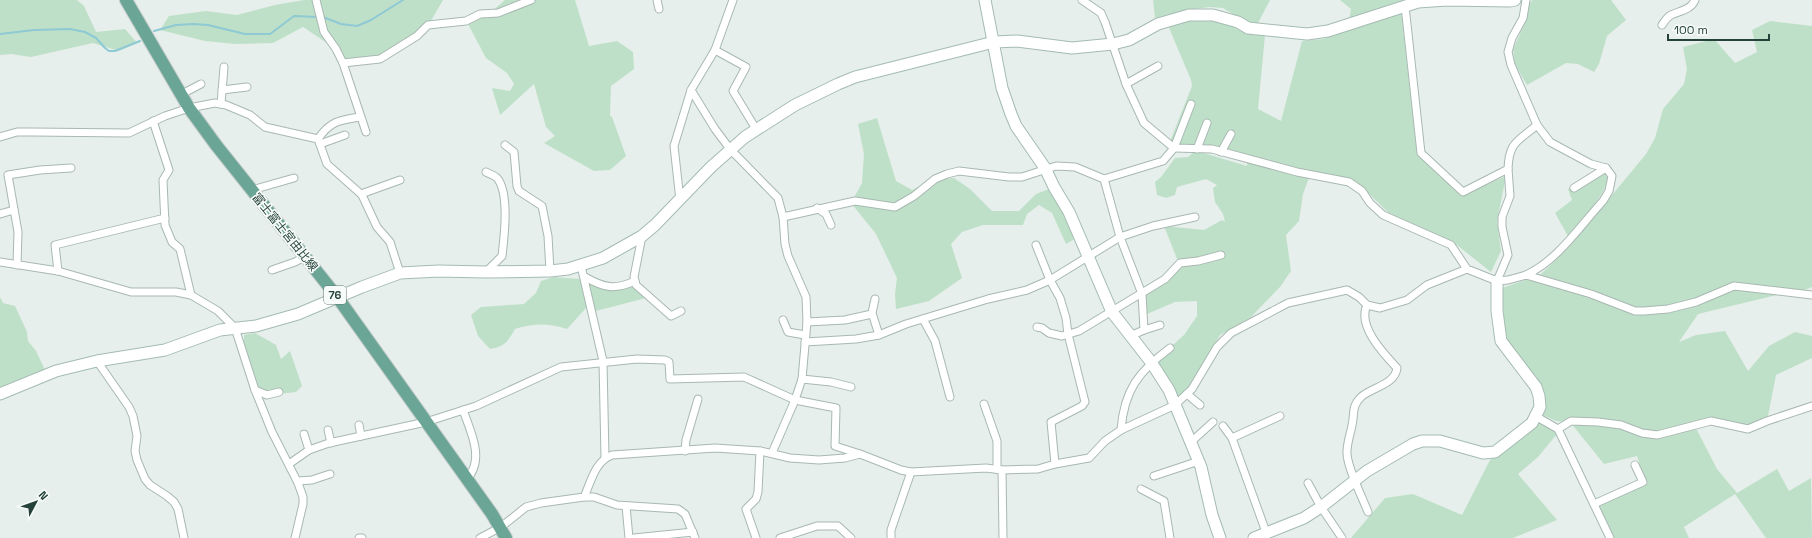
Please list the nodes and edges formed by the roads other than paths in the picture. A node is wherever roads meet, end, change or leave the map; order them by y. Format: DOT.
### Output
graph roads {
  1 [pos="126,0"];
  2 [pos="316,0"];
  3 [pos="531,0"];
  4 [pos="657,0"];
  5 [pos="733,0"];
  6 [pos="985,0"];
  7 [pos="1082,0"];
  8 [pos="1515,0"];
  9 [pos="1526,0"];
  10 [pos="1695,0"];
  11 [pos="1405,6"];
  12 [pos="659,9"];
  13 [pos="1662,25"];
  14 [pos="994,42"];
  15 [pos="1113,44"];
  16 [pos="715,50"];
  17 [pos="343,63"];
  18 [pos="1158,66"];
  19 [pos="224,67"];
  20 [pos="200,84"];
  21 [pos="1126,84"];
  22 [pos="247,87"];
  23 [pos="222,90"];
  24 [pos="691,90"];
  25 [pos="182,94"];
  26 [pos="221,104"];
  27 [pos="1191,104"];
  28 [pos="189,108"];
  29 [pos="360,117"];
  30 [pos="153,121"];
  31 [pos="1207,123"];
  32 [pos="1537,125"];
  33 [pos="756,129"];
  34 [pos="366,132"];
  35 [pos="1231,134"];
  36 [pos="345,135"];
  37 [pos="0,137"];
  38 [pos="319,142"];
  39 [pos="506,145"];
  40 [pos="1174,148"];
  41 [pos="730,149"];
  42 [pos="1197,149"];
  43 [pos="1221,152"];
  44 [pos="71,168"];
  45 [pos="1045,168"];
  46 [pos="1606,168"];
  47 [pos="1508,169"];
  48 [pos="486,172"];
  49 [pos="294,178"];
  50 [pos="1104,179"];
  51 [pos="400,180"];
  52 [pos="1574,188"];
  53 [pos="252,190"];
  54 [pos="361,194"];
  55 [pos="680,200"];
  56 [pos="817,208"];
  57 [pos="14,210"];
  58 [pos="0,214"];
  59 [pos="782,217"];
  60 [pos="1194,217"];
  61 [pos="165,218"];
  62 [pos="832,225"];
  63 [pos="642,236"];
  64 [pos="1120,237"];
  65 [pos="1036,245"];
  66 [pos="1221,255"];
  67 [pos="306,256"];
  68 [pos="1089,256"];
  69 [pos="0,262"];
  70 [pos="17,265"];
  71 [pos="581,266"];
  72 [pos="1467,269"];
  73 [pos="272,270"];
  74 [pos="58,271"];
  75 [pos="550,271"];
  76 [pos="486,272"];
  77 [pos="400,273"];
  78 [pos="1526,274"];
  79 [pos="585,277"];
  80 [pos="1050,280"];
  81 [pos="635,281"];
  82 [pos="1496,281"];
  83 [pos="1142,294"];
  84 [pos="1812,295"];
  85 [pos="191,296"];
  86 [pos="338,298"];
  87 [pos="875,299"];
  88 [pos="1367,305"];
  89 [pos="681,311"];
  90 [pos="1112,312"];
  91 [pos="872,314"];
  92 [pos="922,319"];
  93 [pos="783,320"];
  94 [pos="807,322"];
  95 [pos="1160,325"];
  96 [pos="1037,327"];
  97 [pos="235,328"];
  98 [pos="1144,330"];
  99 [pos="1068,334"];
  100 [pos="879,335"];
  101 [pos="1130,336"];
  102 [pos="805,339"];
  103 [pos="1170,348"];
  104 [pos="97,361"];
  105 [pos="603,361"];
  106 [pos="1151,362"];
  107 [pos="802,380"];
  108 [pos="851,387"];
  109 [pos="255,390"];
  110 [pos="279,392"];
  111 [pos="0,394"];
  112 [pos="1187,394"];
  113 [pos="950,397"];
  114 [pos="698,399"];
  115 [pos="795,400"];
  116 [pos="984,404"];
  117 [pos="1175,405"];
  118 [pos="1200,405"];
  119 [pos="1812,406"];
  120 [pos="463,410"];
  121 [pos="1280,416"];
  122 [pos="1537,417"];
  123 [pos="426,422"];
  124 [pos="1213,422"];
  125 [pos="358,425"];
  126 [pos="1223,426"];
  127 [pos="1558,429"];
  128 [pos="328,430"];
  129 [pos="1121,430"];
  130 [pos="304,434"];
  131 [pos="361,436"];
  132 [pos="1232,438"];
  133 [pos="1191,442"];
  134 [pos="331,443"];
  135 [pos="309,450"];
  136 [pos="685,451"];
  137 [pos="760,451"];
  138 [pos="772,453"];
  139 [pos="860,454"];
  140 [pos="605,458"];
  141 [pos="1199,461"];
  142 [pos="289,464"];
  143 [pos="1055,464"];
  144 [pos="1635,465"];
  145 [pos="999,470"];
  146 [pos="911,472"];
  147 [pos="330,474"];
  148 [pos="1154,476"];
  149 [pos="467,479"];
  150 [pos="1355,480"];
  151 [pos="298,481"];
  152 [pos="1308,483"];
  153 [pos="1141,488"];
  154 [pos="584,497"];
  155 [pos="1594,504"];
  156 [pos="626,506"];
  157 [pos="1321,507"];
  158 [pos="1368,512"];
  159 [pos="501,527"];
  160 [pos="1266,532"];
  161 [pos="694,535"];
  162 [pos="184,538"];
  163 [pos="295,538"];
  164 [pos="359,538"];
  165 [pos="362,538"];
  166 [pos="480,538"];
  167 [pos="506,538"];
  168 [pos="629,538"];
  169 [pos="634,538"];
  170 [pos="756,538"];
  171 [pos="780,538"];
  172 [pos="851,538"];
  173 [pos="891,538"];
  174 [pos="1003,538"];
  175 [pos="1170,538"];
  176 [pos="1220,538"];
  177 [pos="1254,538"];
  178 [pos="1342,538"];
  179 [pos="1610,538"];
  1 -- 25 [label="main road, 富士富士宮由比線 / 76"];
  2 -- 17 [label="street"];
  3 -- 17 [label="street"];
  4 -- 12 [label="street"];
  5 -- 16 [label="street"];
  6 -- 14 [label="street"];
  7 -- 15 [label="street"];
  8 -- 11 [label="street"];
  9 -- 32 [label="street"];
  10 -- 13 [label="street"];
  11 -- 15 [label="street"];
  11 -- 47 [label="street"];
  14 -- 15 [label="street"];
  14 -- 33 [label="street"];
  14 -- 45 [label="street"];
  15 -- 21 [label="street"];
  16 -- 24 [label="street"];
  16 -- 33 [label="street"];
  17 -- 29 [label="street"];
  18 -- 21 [label="street"];
  19 -- 23 [label="street"];
  20 -- 25 [label="street"];
  21 -- 40 [label="street"];
  22 -- 23 [label="street"];
  23 -- 26 [label="street"];
  24 -- 41 [label="street"];
  24 -- 55 [label="street"];
  25 -- 28 [label="main road, 富士富士宮由比線 / 76"];
  26 -- 28 [label="street"];
  26 -- 38 [label="street"];
  27 -- 40 [label="street"];
  28 -- 30 [label="street"];
  28 -- 53 [label="main road, 富士富士宮由比線 / 76"];
  29 -- 34 [label="street"];
  29 -- 38 [label="street"];
  30 -- 37 [label="street"];
  30 -- 61 [label="street"];
  31 -- 42 [label="street"];
  32 -- 46 [label="street"];
  32 -- 47 [label="street"];
  33 -- 41 [label="street"];
  35 -- 43 [label="street"];
  36 -- 38 [label="street"];
  38 -- 54 [label="street"];
  39 -- 75 [label="street"];
  40 -- 42 [label="street"];
  40 -- 50 [label="street"];
  41 -- 55 [label="street"];
  41 -- 59 [label="street"];
  42 -- 43 [label="street"];
  43 -- 72 [label="street"];
  44 -- 57 [label="street"];
  45 -- 50 [label="street"];
  45 -- 56 [label="street"];
  45 -- 68 [label="street"];
  46 -- 52 [label="street"];
  46 -- 78 [label="street"];
  47 -- 82 [label="street"];
  48 -- 76 [label="street"];
  49 -- 53 [label="street"];
  50 -- 64 [label="street"];
  51 -- 54 [label="street"];
  53 -- 67 [label="main road, 富士富士宮由比線 / 76"];
  54 -- 77 [label="street"];
  55 -- 63 [label="street"];
  56 -- 59 [label="street"];
  56 -- 62 [label="street"];
  57 -- 58 [label="street"];
  57 -- 70 [label="street"];
  59 -- 94 [label="street"];
  60 -- 64 [label="street"];
  61 -- 74 [label="street"];
  61 -- 85 [label="street"];
  63 -- 71 [label="street"];
  63 -- 81 [label="street"];
  64 -- 68 [label="street"];
  64 -- 83 [label="street"];
  65 -- 80 [label="street"];
  66 -- 83 [label="street"];
  67 -- 73 [label="street"];
  67 -- 86 [label="main road, 富士富士宮由比線 / 76"];
  68 -- 80 [label="street"];
  68 -- 90 [label="street"];
  69 -- 70 [label="street"];
  70 -- 74 [label="street"];
  71 -- 75 [label="street"];
  71 -- 79 [label="street"];
  72 -- 82 [label="street"];
  72 -- 88 [label="street"];
  74 -- 85 [label="street"];
  75 -- 76 [label="street"];
  76 -- 77 [label="street"];
  77 -- 86 [label="street"];
  78 -- 82 [label="street"];
  78 -- 84 [label="street"];
  79 -- 81 [label="street"];
  79 -- 105 [label="street"];
  80 -- 92 [label="street"];
  80 -- 99 [label="street"];
  81 -- 89 [label="street"];
  82 -- 122 [label="street"];
  83 -- 90 [label="street"];
  83 -- 98 [label="street"];
  85 -- 97 [label="street"];
  86 -- 97 [label="street"];
  86 -- 123 [label="main road, 富士富士宮由比線 / 76"];
  87 -- 91 [label="street"];
  88 -- 112 [label="street"];
  88 -- 150 [label="street"];
  90 -- 99 [label="street"];
  90 -- 101 [label="street"];
  91 -- 94 [label="street"];
  91 -- 100 [label="street"];
  92 -- 100 [label="street"];
  92 -- 113 [label="street"];
  93 -- 102 [label="street"];
  94 -- 102 [label="street"];
  95 -- 98 [label="street"];
  96 -- 99 [label="street"];
  97 -- 104 [label="street"];
  97 -- 109 [label="street"];
  98 -- 101 [label="street"];
  99 -- 143 [label="street"];
  100 -- 102 [label="street"];
  101 -- 106 [label="street"];
  102 -- 107 [label="street"];
  103 -- 106 [label="street"];
  104 -- 111 [label="street"];
  104 -- 162 [label="street"];
  105 -- 115 [label="street"];
  105 -- 120 [label="street"];
  105 -- 140 [label="street"];
  106 -- 117 [label="street"];
  106 -- 129 [label="street"];
  107 -- 108 [label="street"];
  107 -- 115 [label="street"];
  109 -- 110 [label="street"];
  109 -- 142 [label="street"];
  112 -- 117 [label="street"];
  112 -- 118 [label="street"];
  114 -- 136 [label="street"];
  115 -- 138 [label="street"];
  115 -- 139 [label="street"];
  116 -- 145 [label="street"];
  117 -- 129 [label="street"];
  117 -- 133 [label="street"];
  119 -- 127 [label="street"];
  120 -- 123 [label="street"];
  120 -- 149 [label="street"];
  121 -- 132 [label="street"];
  122 -- 127 [label="street"];
  122 -- 150 [label="street"];
  123 -- 131 [label="street"];
  123 -- 149 [label="main road, 富士富士宮由比線 / 76"];
  124 -- 133 [label="street"];
  125 -- 131 [label="street"];
  126 -- 132 [label="street"];
  127 -- 155 [label="street"];
  128 -- 134 [label="street"];
  129 -- 143 [label="street"];
  130 -- 135 [label="street"];
  131 -- 134 [label="street"];
  132 -- 160 [label="street"];
  133 -- 141 [label="street"];
  134 -- 135 [label="street"];
  135 -- 142 [label="street"];
  136 -- 137 [label="street"];
  136 -- 140 [label="street"];
  137 -- 138 [label="street"];
  137 -- 170 [label="street"];
  138 -- 139 [label="street"];
  139 -- 146 [label="street"];
  140 -- 154 [label="street"];
  141 -- 148 [label="street"];
  141 -- 176 [label="street"];
  142 -- 151 [label="street"];
  143 -- 145 [label="street"];
  144 -- 155 [label="street"];
  145 -- 146 [label="street"];
  145 -- 174 [label="street"];
  146 -- 173 [label="street"];
  147 -- 151 [label="street"];
  149 -- 159 [label="main road, 富士富士宮由比線 / 76"];
  150 -- 157 [label="street"];
  150 -- 158 [label="street"];
  151 -- 163 [label="street"];
  152 -- 157 [label="street"];
  153 -- 175 [label="street"];
  154 -- 156 [label="street"];
  154 -- 159 [label="street"];
  155 -- 179 [label="street"];
  156 -- 161 [label="street"];
  156 -- 168 [label="street"];
  157 -- 160 [label="street"];
  157 -- 178 [label="street"];
  159 -- 166 [label="street"];
  159 -- 167 [label="main road, 富士富士宮由比線 / 76"];
  160 -- 177 [label="street"];
  161 -- 169 [label="street"];
  164 -- 165 [label="street"];
  171 -- 172 [label="street"];
}
